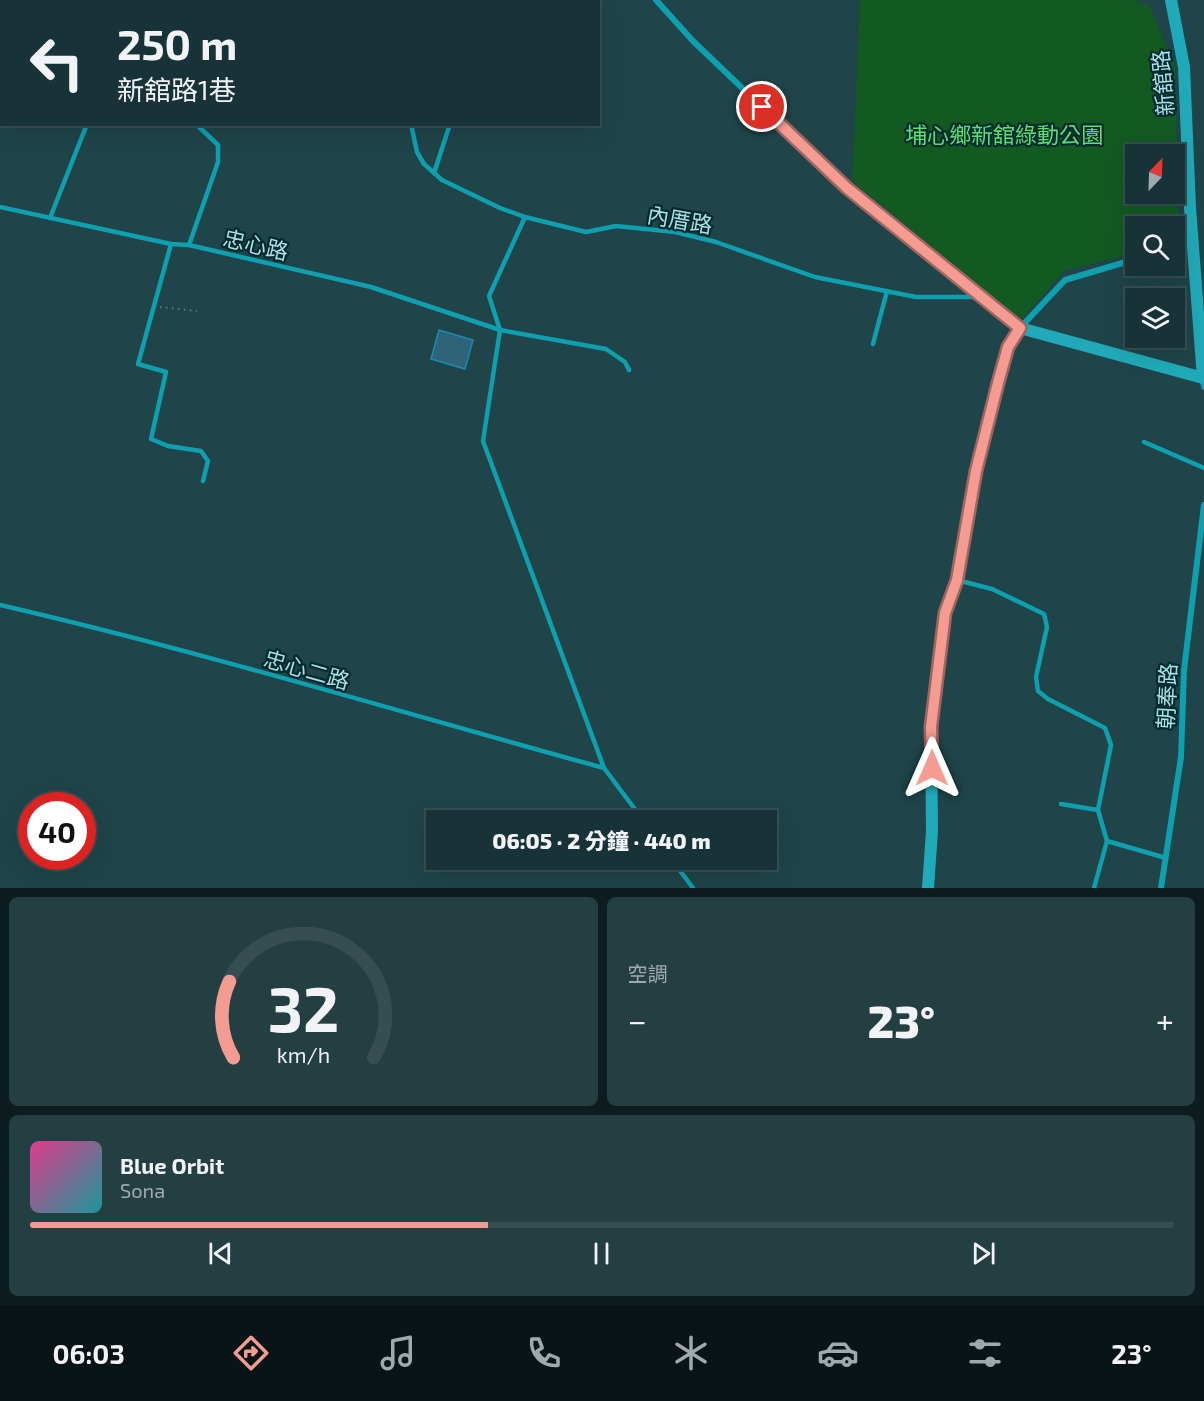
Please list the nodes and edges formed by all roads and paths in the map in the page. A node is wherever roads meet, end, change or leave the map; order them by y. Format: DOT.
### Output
graph roads {
  1 [pos="656,0"];
  2 [pos="1171,0"];
  3 [pos="86,126"];
  4 [pos="198,126"];
  5 [pos="411,126"];
  6 [pos="449,126"];
  7 [pos="434,173"];
  8 [pos="0,207"];
  9 [pos="525,217"];
  10 [pos="50,218"];
  11 [pos="1193,241"];
  12 [pos="171,244"];
  13 [pos="1185,244"];
  14 [pos="189,245"];
  15 [pos="1125,262"];
  16 [pos="887,291"];
  17 [pos="982,297"];
  18 [pos="154,306"];
  19 [pos="197,311"];
  20 [pos="1020,328"];
  21 [pos="500,330"];
  22 [pos="873,344"];
  23 [pos="629,370"];
  24 [pos="1204,383"];
  25 [pos="1144,442"];
  26 [pos="1204,468"];
  27 [pos="203,481"];
  28 [pos="1204,505"];
  29 [pos="957,580"];
  30 [pos="0,605"];
  31 [pos="604,768"];
  32 [pos="1061,804"];
  33 [pos="636,810"];
  34 [pos="1098,810"];
  35 [pos="1107,841"];
  36 [pos="1166,858"];
  37 [pos="680,870"];
  38 [pos="693,888"];
  39 [pos="928,888"];
  40 [pos="1094,888"];
  41 [pos="1161,888"];
  1 -- 17 [label="street"];
  2 -- 11 [label="street, 新舘路"];
  3 -- 10 [label="lane"];
  4 -- 14 [label="lane"];
  5 -- 7 [label="lane, 內厝路"];
  6 -- 7 [label="lane"];
  7 -- 9 [label="lane, 內厝路"];
  8 -- 10 [label="lane, 忠心路"];
  9 -- 16 [label="lane, 內厝路"];
  9 -- 21 [label="lane"];
  10 -- 12 [label="lane, 忠心路"];
  11 -- 13 [label="street"];
  11 -- 24 [label="street, 新舘路"];
  12 -- 14 [label="lane, 忠心路"];
  12 -- 18 [label="lane"];
  14 -- 21 [label="lane, 忠心路"];
  15 -- 20 [label="street"];
  16 -- 17 [label="lane, 內厝路"];
  16 -- 22 [label="lane"];
  17 -- 20 [label="street"];
  18 -- 19 [label="path"];
  18 -- 27 [label="lane"];
  20 -- 24 [label="street"];
  20 -- 29 [label="street"];
  21 -- 23 [label="lane, 忠心路"];
  21 -- 31 [label="lane"];
  25 -- 26 [label="lane"];
  28 -- 36 [label="street, 朝奉路"];
  29 -- 34 [label="lane"];
  29 -- 39 [label="street"];
  30 -- 31 [label="lane, 忠心二路"];
  31 -- 33 [label="lane"];
  32 -- 34 [label="lane"];
  34 -- 35 [label="lane"];
  35 -- 36 [label="lane"];
  35 -- 40 [label="lane"];
  36 -- 41 [label="street, 朝奉路"];
  37 -- 38 [label="lane"];
}
